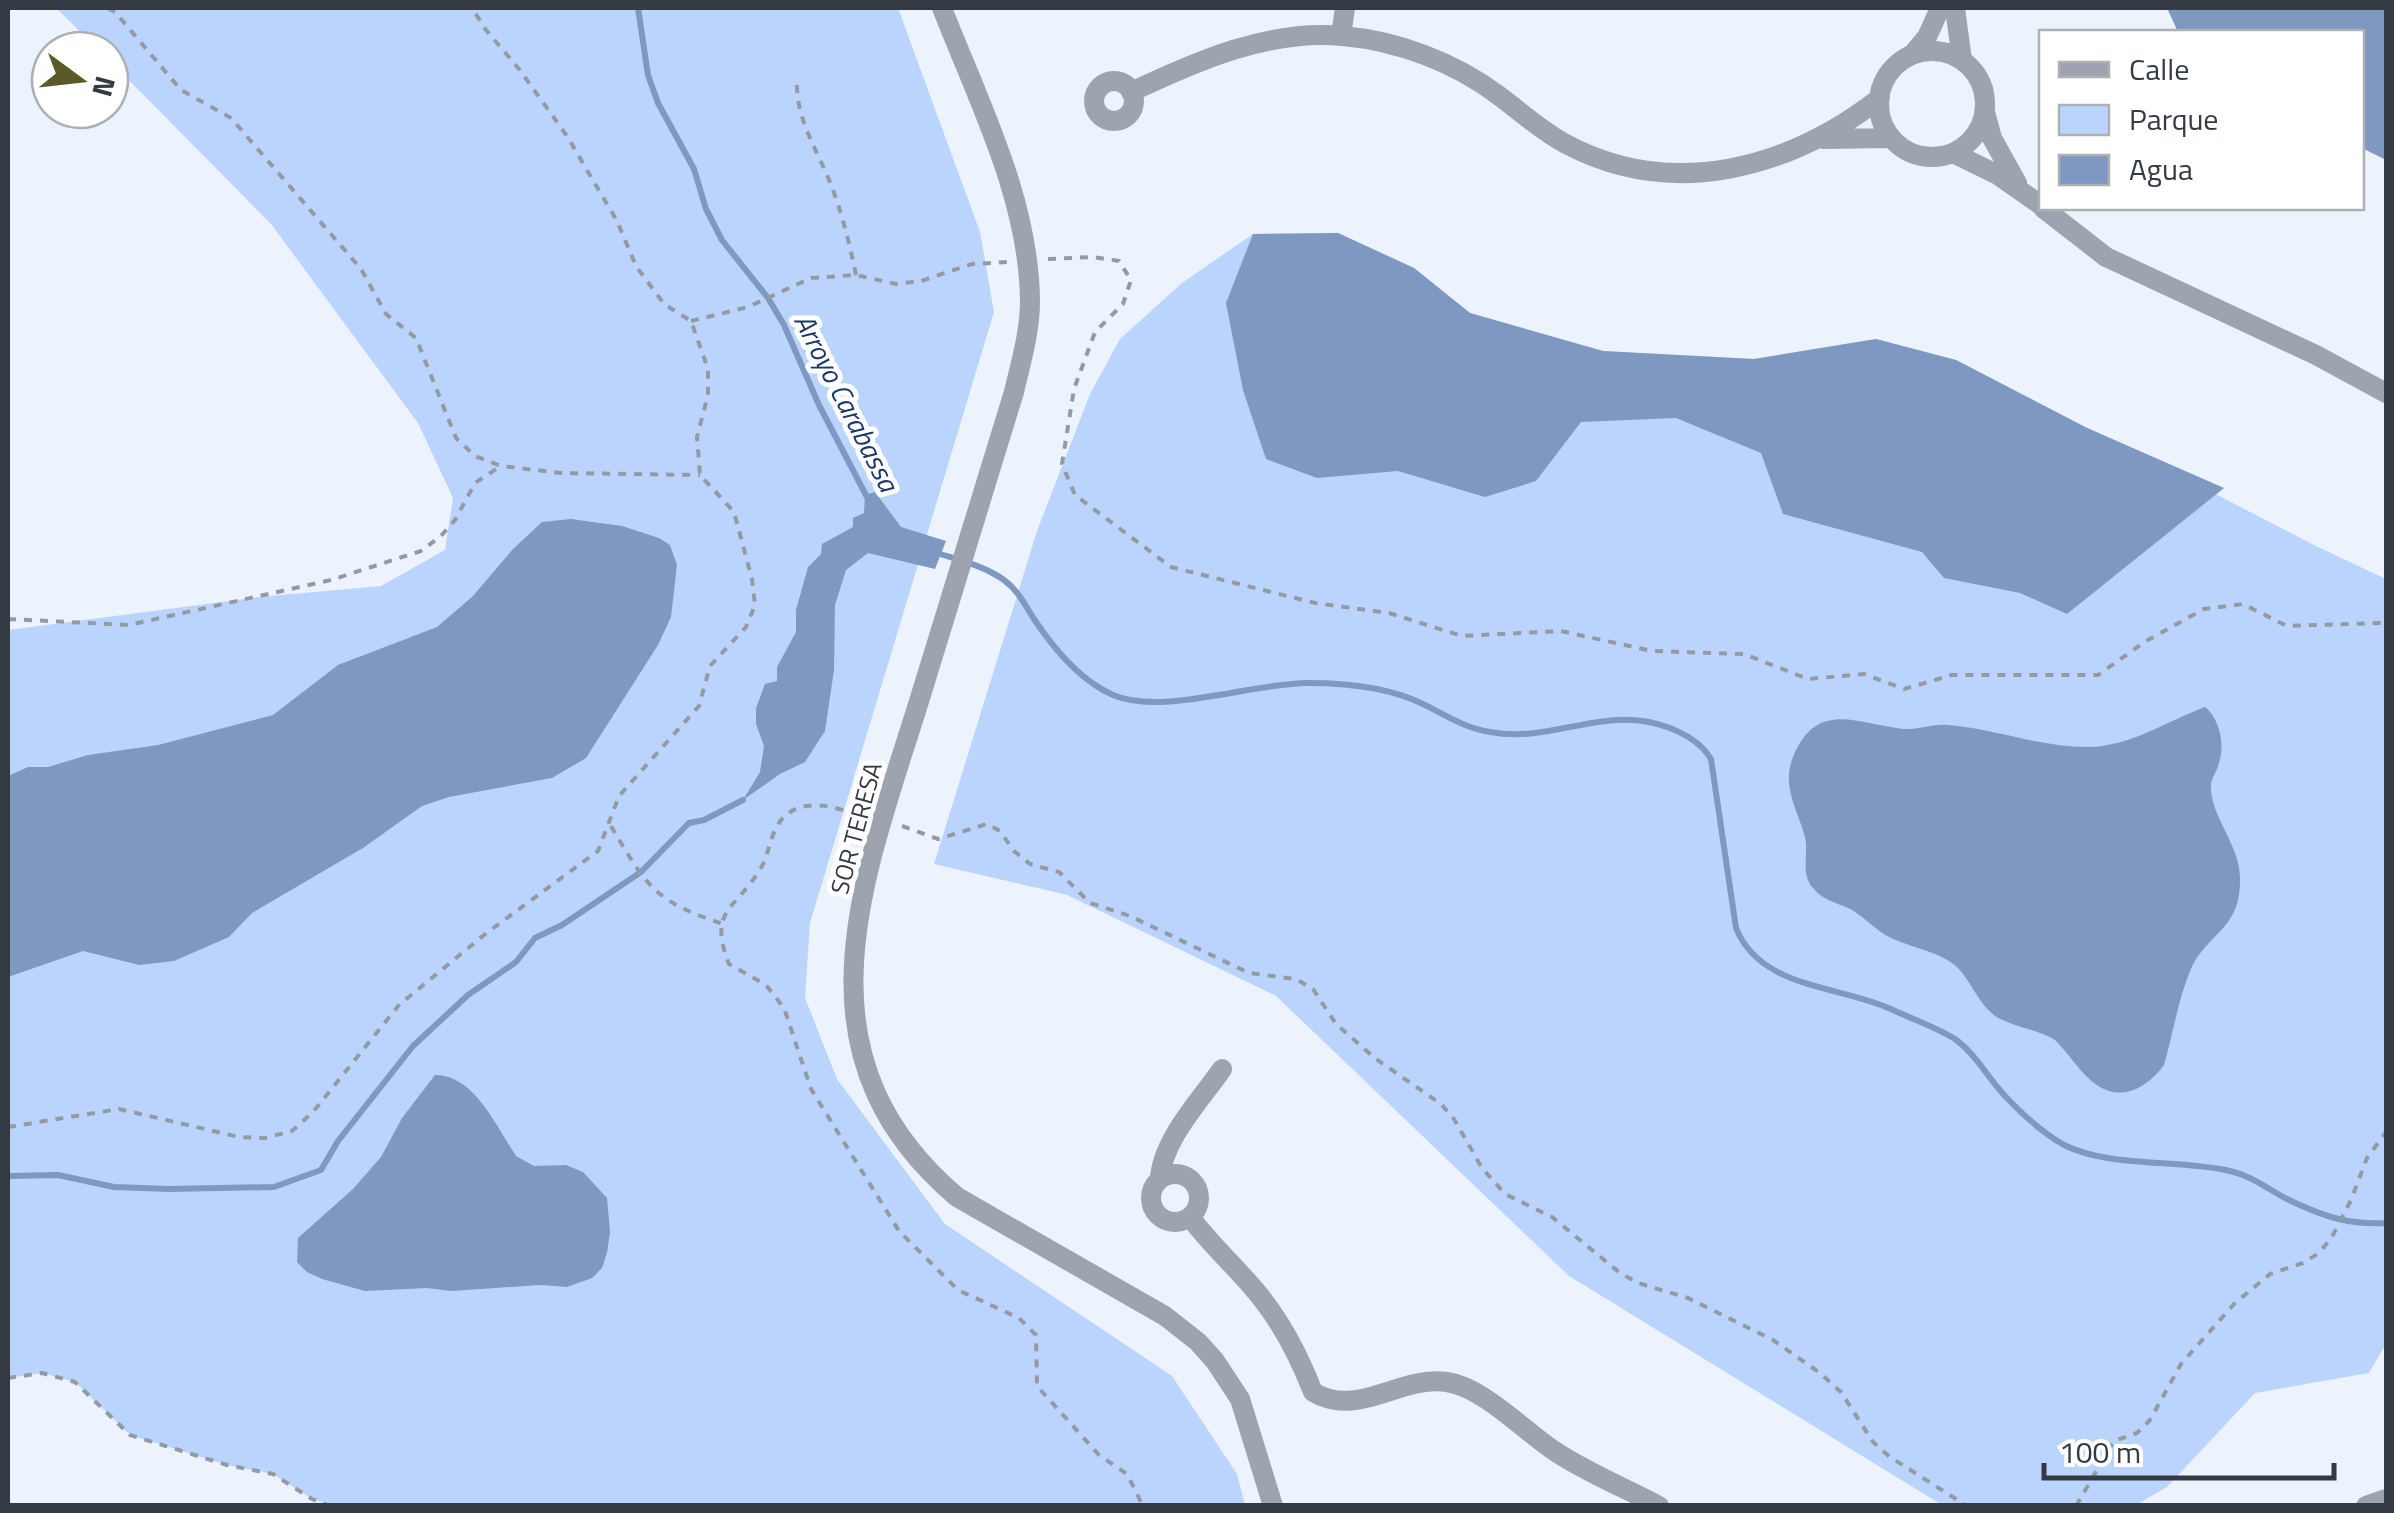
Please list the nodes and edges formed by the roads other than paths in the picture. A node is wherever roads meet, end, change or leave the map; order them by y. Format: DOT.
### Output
graph roads {
  1 [pos="942,8"];
  2 [pos="1345,8"];
  3 [pos="1940,8"];
  4 [pos="1955,8"];
  5 [pos="1342,36"];
  6 [pos="1912,55"];
  7 [pos="1962,60"];
  8 [pos="1132,92"];
  9 [pos="1880,98"];
  10 [pos="1984,112"];
  11 [pos="1892,138"];
  12 [pos="1821,140"];
  13 [pos="1953,153"];
  14 [pos="2021,189"];
  15 [pos="2039,204"];
  16 [pos="2046,210"];
  17 [pos="2386,393"];
  18 [pos="1222,1069"];
  19 [pos="1160,1180"];
  20 [pos="1190,1218"];
  21 [pos="2386,1499"];
  22 [pos="1273,1506"];
  23 [pos="1659,1506"];
  24 [pos="2366,1506"];
  1 -- 22 [label="street, SOR TERESA"];
  2 -- 5 [label="street"];
  3 -- 6 [label="street"];
  4 -- 7 [label="street"];
  5 -- 8 [label="street"];
  5 -- 12 [label="street"];
  6 -- 7 [label="street"];
  6 -- 9 [label="street"];
  7 -- 10 [label="street"];
  9 -- 11 [label="street"];
  9 -- 12 [label="street"];
  10 -- 13 [label="street"];
  10 -- 14 [label="street"];
  11 -- 12 [label="street"];
  11 -- 13 [label="street"];
  13 -- 14 [label="street"];
  14 -- 15 [label="street"];
  16 -- 17 [label="street"];
  18 -- 19 [label="street"];
  19 -- 20 [label="street"];
  19 -- 20 [label="street"];
  20 -- 23 [label="street"];
  21 -- 24 [label="street"];
}
